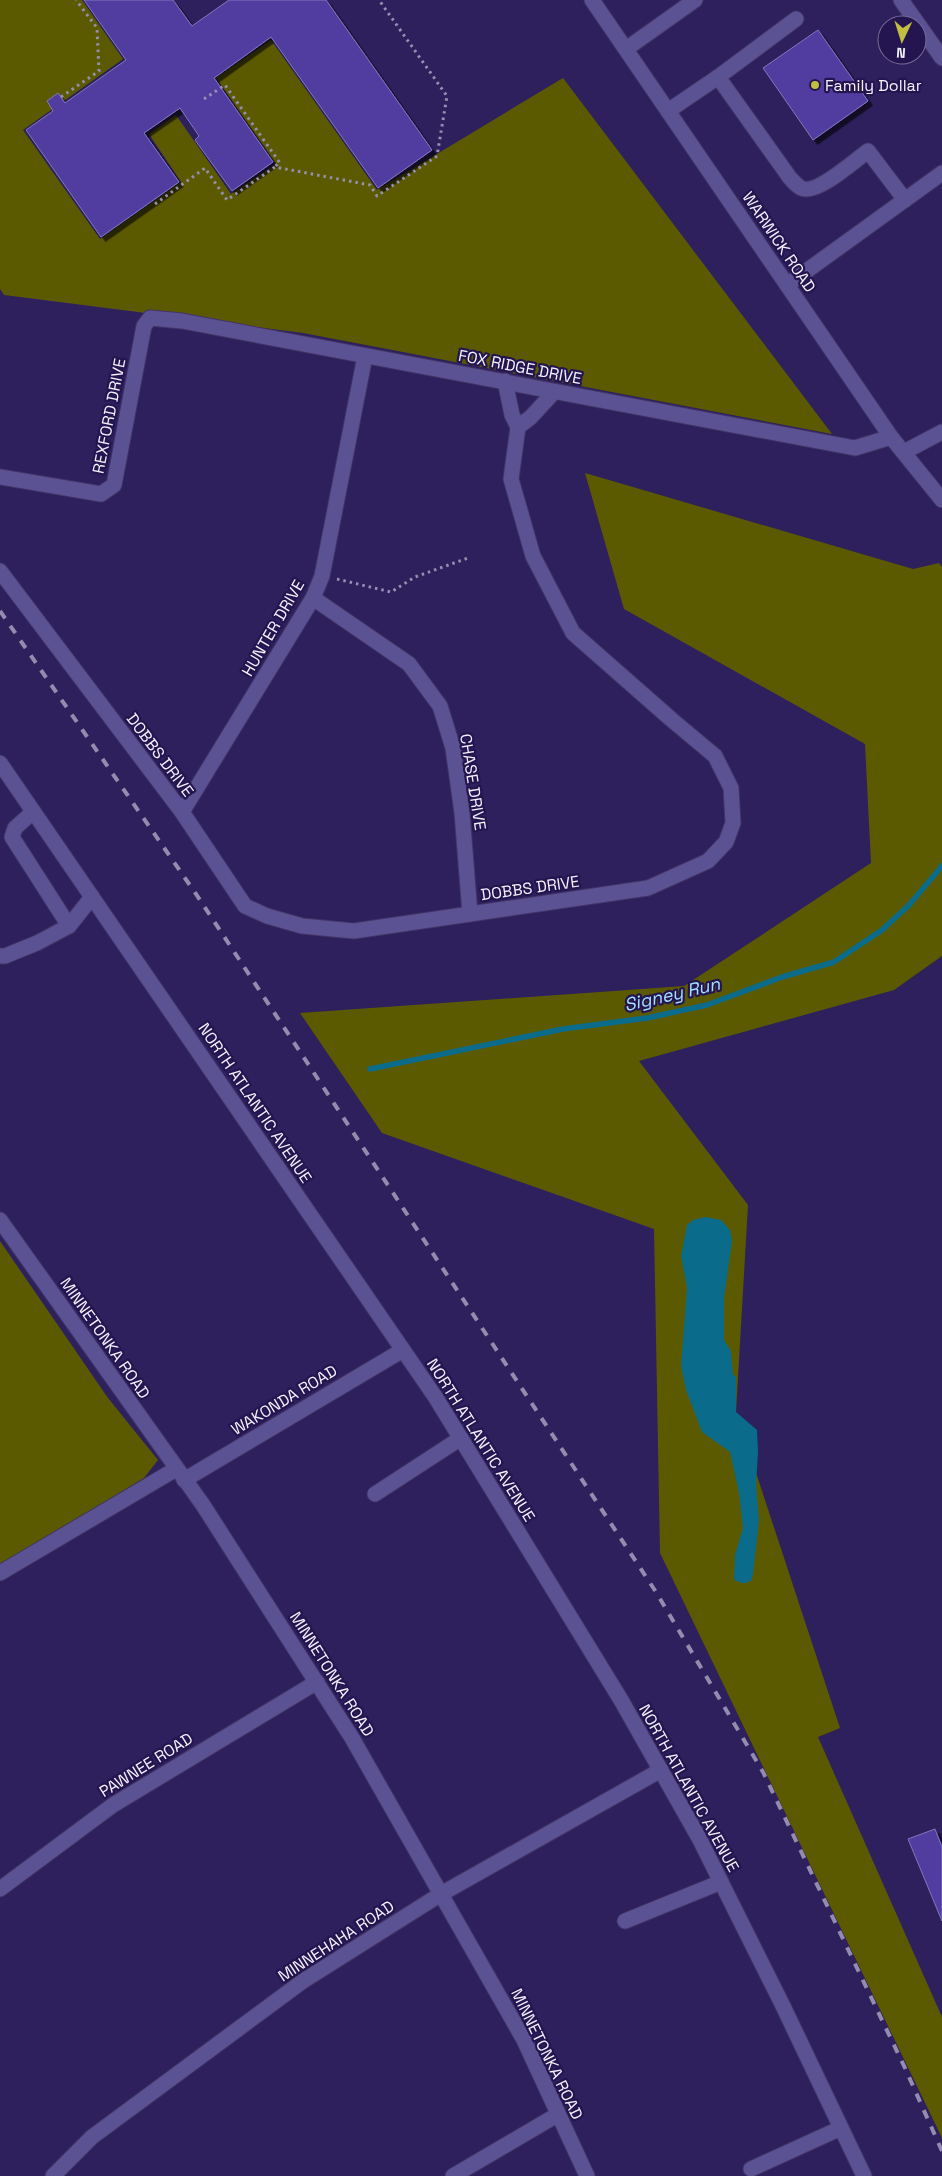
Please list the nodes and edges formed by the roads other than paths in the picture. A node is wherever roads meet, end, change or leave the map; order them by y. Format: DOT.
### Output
graph roads {
  1 [pos="592,0"];
  2 [pos="901,0"];
  3 [pos="691,1"];
  4 [pos="796,19"];
  5 [pos="626,49"];
  6 [pos="942,58"];
  7 [pos="718,77"];
  8 [pos="668,111"];
  9 [pos="942,173"];
  10 [pos="905,200"];
  11 [pos="787,285"];
  12 [pos="144,326"];
  13 [pos="366,356"];
  14 [pos="505,381"];
  15 [pos="554,392"];
  16 [pos="518,427"];
  17 [pos="942,432"];
  18 [pos="891,437"];
  19 [pos="904,452"];
  20 [pos="0,477"];
  21 [pos="942,500"];
  22 [pos="0,571"];
  23 [pos="313,598"];
  24 [pos="0,763"];
  25 [pos="33,812"];
  26 [pos="182,812"];
  27 [pos="6,835"];
  28 [pos="92,897"];
  29 [pos="470,914"];
  30 [pos="69,926"];
  31 [pos="0,956"];
  32 [pos="0,1220"];
  33 [pos="403,1350"];
  34 [pos="461,1438"];
  35 [pos="180,1475"];
  36 [pos="375,1494"];
  37 [pos="0,1573"];
  38 [pos="317,1682"];
  39 [pos="661,1770"];
  40 [pos="721,1882"];
  41 [pos="0,1889"];
  42 [pos="441,1894"];
  43 [pos="625,1921"];
  44 [pos="558,2115"];
  45 [pos="841,2128"];
  46 [pos="751,2169"];
  47 [pos="54,2176"];
  48 [pos="453,2176"];
  49 [pos="587,2176"];
  50 [pos="864,2176"];
  1 -- 5 [label="street, WARWICK ROAD"];
  2 -- 6 [label="street"];
  3 -- 5 [label="street"];
  4 -- 7 [label="street"];
  5 -- 8 [label="street, WARWICK ROAD"];
  7 -- 8 [label="street"];
  7 -- 10 [label="street"];
  8 -- 11 [label="street, WARWICK ROAD"];
  9 -- 10 [label="street"];
  10 -- 11 [label="street"];
  11 -- 18 [label="street, WARWICK ROAD"];
  12 -- 13 [label="street, FOX RIDGE DRIVE"];
  12 -- 20 [label="street, REXFORD DRIVE"];
  13 -- 14 [label="street, FOX RIDGE DRIVE"];
  13 -- 23 [label="street, HUNTER DRIVE"];
  14 -- 15 [label="street, FOX RIDGE DRIVE"];
  14 -- 16 [label="street, DOBBS DRIVE"];
  15 -- 16 [label="street"];
  15 -- 18 [label="street, FOX RIDGE DRIVE"];
  16 -- 29 [label="street, DOBBS DRIVE"];
  17 -- 19 [label="street"];
  18 -- 19 [label="street, WARWICK ROAD"];
  19 -- 21 [label="street, WARWICK ROAD"];
  22 -- 26 [label="street, DOBBS DRIVE"];
  23 -- 26 [label="street, HUNTER DRIVE"];
  23 -- 29 [label="street, CHASE DRIVE"];
  24 -- 25 [label="street, NORTH ATLANTIC AVENUE"];
  25 -- 27 [label="street"];
  25 -- 28 [label="street, NORTH ATLANTIC AVENUE"];
  26 -- 29 [label="street, DOBBS DRIVE"];
  27 -- 30 [label="street"];
  28 -- 30 [label="street"];
  28 -- 33 [label="street, NORTH ATLANTIC AVENUE"];
  30 -- 31 [label="street"];
  32 -- 35 [label="street, MINNETONKA ROAD"];
  33 -- 34 [label="street, NORTH ATLANTIC AVENUE"];
  33 -- 35 [label="street, WAKONDA ROAD"];
  34 -- 36 [label="street"];
  34 -- 39 [label="street, NORTH ATLANTIC AVENUE"];
  35 -- 37 [label="street, WAKONDA ROAD"];
  35 -- 38 [label="street, MINNETONKA ROAD"];
  38 -- 41 [label="street, PAWNEE ROAD"];
  38 -- 42 [label="street, MINNETONKA ROAD"];
  39 -- 40 [label="street, NORTH ATLANTIC AVENUE"];
  39 -- 42 [label="street, MINNEHAHA ROAD"];
  40 -- 43 [label="street"];
  40 -- 45 [label="street, NORTH ATLANTIC AVENUE"];
  42 -- 44 [label="street, MINNETONKA ROAD"];
  42 -- 47 [label="street, MINNEHAHA ROAD"];
  44 -- 48 [label="street"];
  44 -- 49 [label="street, MINNETONKA ROAD"];
  45 -- 46 [label="street"];
  45 -- 50 [label="street, NORTH ATLANTIC AVENUE"];
}
